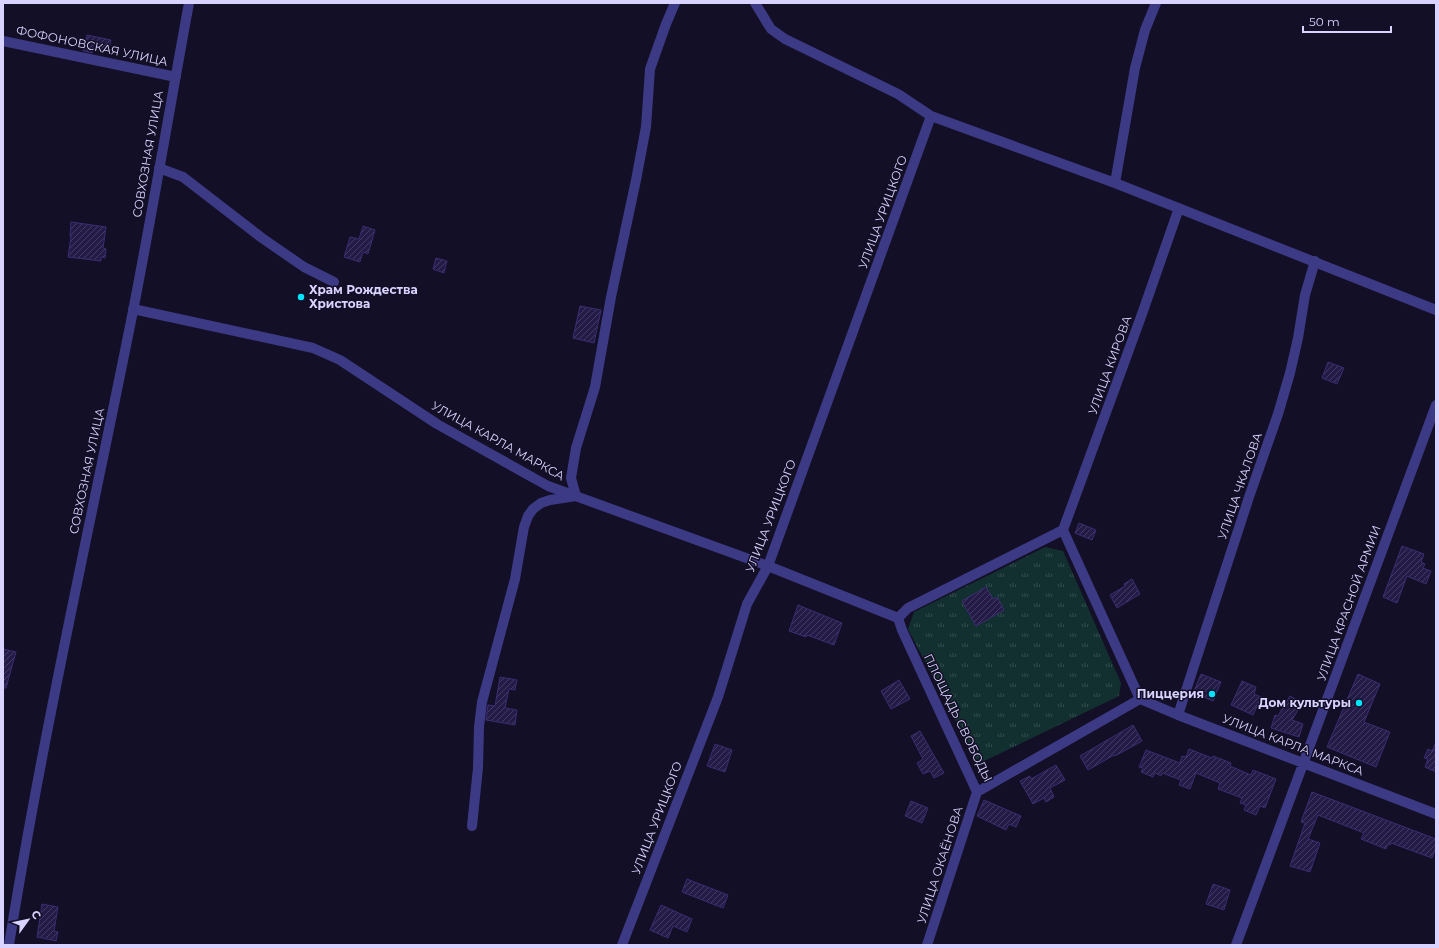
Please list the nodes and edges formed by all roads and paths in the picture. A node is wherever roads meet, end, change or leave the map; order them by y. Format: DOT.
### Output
graph roads {
  1 [pos="189,3"];
  2 [pos="675,3"];
  3 [pos="756,3"];
  4 [pos="1156,3"];
  5 [pos="3,41"];
  6 [pos="176,77"];
  7 [pos="931,116"];
  8 [pos="159,168"];
  9 [pos="1115,183"];
  10 [pos="1180,208"];
  11 [pos="1315,261"];
  12 [pos="334,282"];
  13 [pos="133,310"];
  14 [pos="1436,310"];
  15 [pos="1436,405"];
  16 [pos="576,496"];
  17 [pos="1063,530"];
  18 [pos="768,566"];
  19 [pos="898,618"];
  20 [pos="1140,699"];
  21 [pos="1178,715"];
  22 [pos="1304,762"];
  23 [pos="977,792"];
  24 [pos="1436,814"];
  25 [pos="472,826"];
  26 [pos="10,945"];
  27 [pos="622,945"];
  28 [pos="927,945"];
  29 [pos="1236,945"];
  1 -- 6 [label="street, СОВХОЗНАЯ УЛИЦА"];
  2 -- 16 [label="street"];
  3 -- 7 [label="street"];
  4 -- 9 [label="street"];
  5 -- 6 [label="street, ФОФОНОВСКАЯ УЛИЦА"];
  6 -- 8 [label="street, СОВХОЗНАЯ УЛИЦА"];
  7 -- 9 [label="street"];
  7 -- 18 [label="street, УЛИЦА УРИЦКОГО"];
  8 -- 12 [label="street"];
  8 -- 13 [label="street, СОВХОЗНАЯ УЛИЦА"];
  9 -- 10 [label="street"];
  10 -- 11 [label="street"];
  10 -- 17 [label="street, УЛИЦА КИРОВА"];
  11 -- 14 [label="street"];
  11 -- 21 [label="street, УЛИЦА ЧКАЛОВА"];
  13 -- 16 [label="street, УЛИЦА КАРЛА МАРКСА"];
  13 -- 26 [label="street, СОВХОЗНАЯ УЛИЦА"];
  15 -- 22 [label="street, УЛИЦА КРАСНОЙ АРМИИ"];
  16 -- 18 [label="street, УЛИЦА КАРЛА МАРКСА"];
  16 -- 25 [label="street"];
  17 -- 19 [label="street"];
  17 -- 20 [label="street"];
  18 -- 19 [label="street, УЛИЦА КАРЛА МАРКСА"];
  18 -- 27 [label="street, УЛИЦА УРИЦКОГО"];
  19 -- 23 [label="street, ПЛОЩАДЬ СВОБОДЫ"];
  20 -- 21 [label="street, УЛИЦА КАРЛА МАРКСА"];
  20 -- 23 [label="street, ПЛОЩАДЬ СВОБОДЫ"];
  21 -- 22 [label="street, УЛИЦА КАРЛА МАРКСА"];
  22 -- 24 [label="street, УЛИЦА КАРЛА МАРКСА"];
  22 -- 29 [label="street, УЛИЦА КРАСНОЙ АРМИИ"];
  23 -- 28 [label="street, УЛИЦА ОКАЁНОВА"];
}
